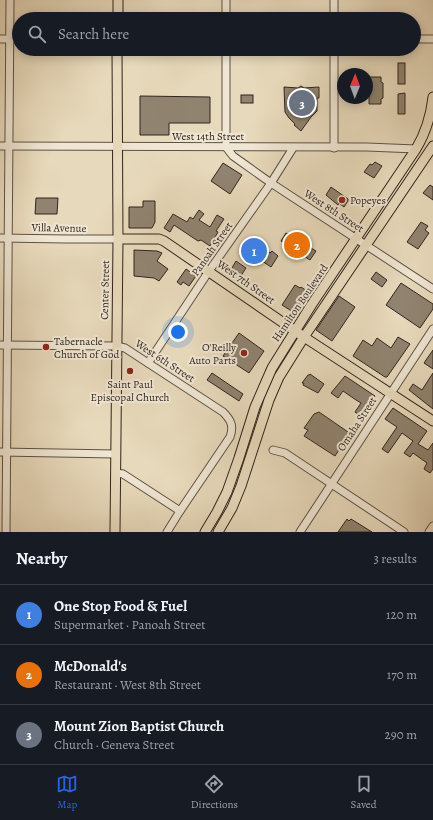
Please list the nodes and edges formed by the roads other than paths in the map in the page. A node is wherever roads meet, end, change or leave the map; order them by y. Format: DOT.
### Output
graph roads {
  1 [pos="10,0"];
  2 [pos="118,0"];
  3 [pos="226,0"];
  4 [pos="334,0"];
  5 [pos="118,12"];
  6 [pos="226,12"];
  7 [pos="334,12"];
  8 [pos="0,39"];
  9 [pos="10,39"];
  10 [pos="421,39"];
  11 [pos="433,39"];
  12 [pos="117,56"];
  13 [pos="226,56"];
  14 [pos="334,56"];
  15 [pos="433,97"];
  16 [pos="0,146"];
  17 [pos="10,146"];
  18 [pos="118,147"];
  19 [pos="226,147"];
  20 [pos="293,148"];
  21 [pos="334,148"];
  22 [pos="416,149"];
  23 [pos="431,153"];
  24 [pos="271,183"];
  25 [pos="0,238"];
  26 [pos="9,238"];
  27 [pos="118,239"];
  28 [pos="357,239"];
  29 [pos="366,245"];
  30 [pos="209,271"];
  31 [pos="433,289"];
  32 [pos="433,329"];
  33 [pos="295,331"];
  34 [pos="304,337"];
  35 [pos="0,345"];
  36 [pos="8,345"];
  37 [pos="116,346"];
  38 [pos="148,363"];
  39 [pos="391,393"];
  40 [pos="433,421"];
  41 [pos="273,450"];
  42 [pos="3,452"];
  43 [pos="116,454"];
  44 [pos="116,473"];
  45 [pos="331,483"];
  46 [pos="180,511"];
  47 [pos="433,526"];
  48 [pos="6,532"];
  49 [pos="115,532"];
  50 [pos="167,532"];
  51 [pos="205,532"];
  52 [pos="218,532"];
  53 [pos="300,532"];
  54 [pos="404,532"];
  55 [pos="429,532"];
  1 -- 9 [label="street"];
  2 -- 5 [label="main road"];
  3 -- 6 [label="street"];
  4 -- 7 [label="street"];
  8 -- 9 [label="street"];
  9 -- 17 [label="street"];
  10 -- 11 [label="street"];
  12 -- 18 [label="main road, Center Street"];
  13 -- 19 [label="street"];
  14 -- 21 [label="street"];
  15 -- 22 [label="main road, Hamilton Boulevard"];
  16 -- 17 [label="street, West 14th Street"];
  17 -- 18 [label="street, West 14th Street"];
  17 -- 26 [label="street"];
  18 -- 19 [label="street, West 14th Street"];
  18 -- 27 [label="main road, Center Street"];
  19 -- 20 [label="street, West 14th Street"];
  19 -- 24 [label="street, West 8th Street"];
  20 -- 21 [label="street, West 14th Street"];
  20 -- 24 [label="street, Panoah Street"];
  21 -- 22 [label="street, West 14th Street"];
  22 -- 23 [label="main road"];
  22 -- 28 [label="main road, Hamilton Boulevard"];
  23 -- 29 [label="main road, Hamilton Boulevard"];
  24 -- 28 [label="street, West 8th Street"];
  24 -- 30 [label="street, Panoah Street"];
  25 -- 26 [label="street, Villa Avenue"];
  26 -- 27 [label="street, Villa Avenue"];
  26 -- 36 [label="street"];
  27 -- 30 [label="main road, West 7th Street"];
  27 -- 37 [label="main road, Center Street"];
  28 -- 29 [label="street, West 8th Street"];
  28 -- 33 [label="main road, Hamilton Boulevard"];
  29 -- 31 [label="street, West 8th Street"];
  29 -- 34 [label="main road, Hamilton Boulevard"];
  30 -- 33 [label="main road, West 7th Street"];
  30 -- 38 [label="street, Panoah Street"];
  32 -- 39 [label="street, Omaha Street"];
  33 -- 34 [label="main road, West 7th Street"];
  33 -- 51 [label="main road, Hamilton Boulevard"];
  34 -- 39 [label="main road, West 7th Street"];
  34 -- 52 [label="main road, Hamilton Boulevard"];
  35 -- 36 [label="street, West 6th Street"];
  36 -- 37 [label="street, West 6th Street"];
  36 -- 42 [label="street"];
  37 -- 38 [label="street, West 6th Street"];
  37 -- 43 [label="main road, Center Street"];
  38 -- 46 [label="street, West 6th Street"];
  39 -- 40 [label="main road, West 7th Street"];
  39 -- 45 [label="street, Omaha Street"];
  41 -- 45 [label="street"];
  42 -- 43 [label="street"];
  42 -- 48 [label="street"];
  43 -- 44 [label="main road, Center Street"];
  44 -- 46 [label="street"];
  44 -- 49 [label="main road, Center Street"];
  45 -- 53 [label="street, Omaha Street"];
  45 -- 54 [label="street"];
  46 -- 50 [label="street"];
  47 -- 55 [label="street"];
}
